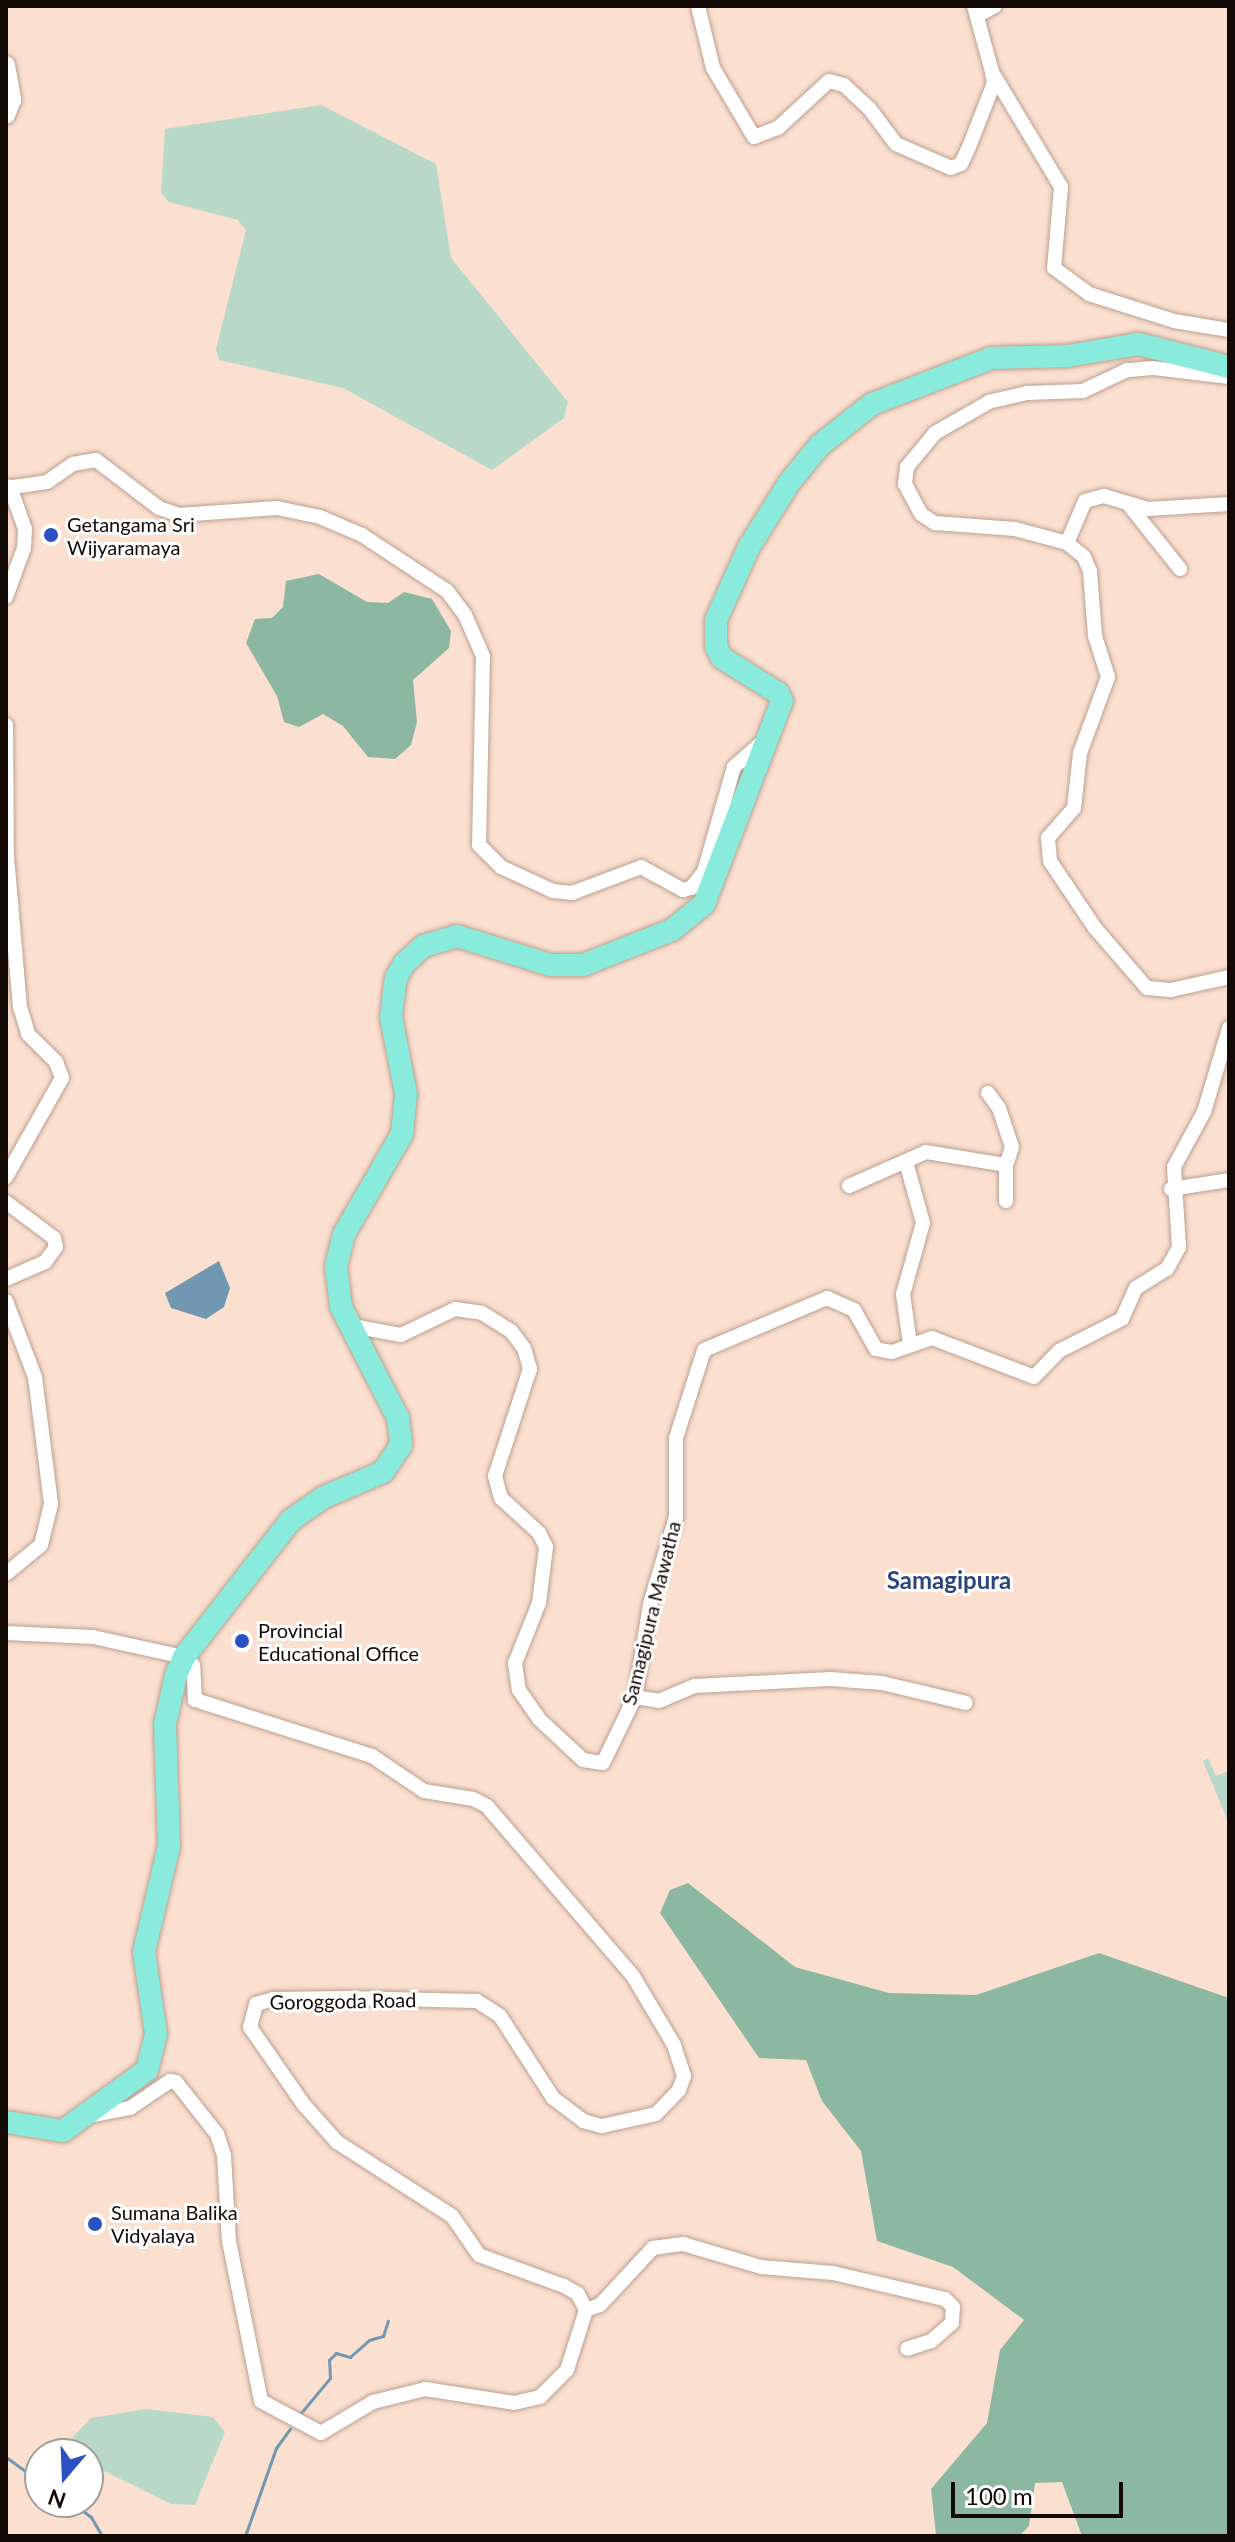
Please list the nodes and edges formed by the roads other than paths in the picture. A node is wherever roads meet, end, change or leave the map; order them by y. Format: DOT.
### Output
graph roads {
  1 [pos="698,6"];
  2 [pos="995,6"];
  3 [pos="976,11"];
  4 [pos="6,65"];
  5 [pos="992,72"];
  6 [pos="6,115"];
  7 [pos="1229,330"];
  8 [pos="1229,367"];
  9 [pos="1229,377"];
  10 [pos="8,488"];
  11 [pos="1229,504"];
  12 [pos="1129,505"];
  13 [pos="1067,543"];
  14 [pos="1180,569"];
  15 [pos="6,597"];
  16 [pos="6,725"];
  17 [pos="770,735"];
  18 [pos="1229,977"];
  19 [pos="1229,1028"];
  20 [pos="988,1093"];
  21 [pos="906,1162"];
  22 [pos="1006,1165"];
  23 [pos="6,1177"];
  24 [pos="1229,1180"];
  25 [pos="849,1186"];
  26 [pos="1171,1189"];
  27 [pos="1006,1201"];
  28 [pos="6,1202"];
  29 [pos="6,1279"];
  30 [pos="6,1301"];
  31 [pos="353,1326"];
  32 [pos="910,1344"];
  33 [pos="6,1574"];
  34 [pos="6,1633"];
  35 [pos="184,1659"];
  36 [pos="635,1697"];
  37 [pos="966,1703"];
  38 [pos="89,2116"];
  39 [pos="6,2122"];
  40 [pos="586,2310"];
  41 [pos="907,2349"];
  1 -- 5 [label="street"];
  2 -- 3 [label="street"];
  3 -- 5 [label="street"];
  4 -- 6 [label="street"];
  5 -- 7 [label="street"];
  8 -- 17 [label="main road"];
  9 -- 13 [label="street"];
  10 -- 15 [label="street"];
  10 -- 17 [label="street"];
  11 -- 12 [label="street"];
  12 -- 13 [label="street"];
  12 -- 14 [label="street"];
  13 -- 18 [label="street"];
  16 -- 23 [label="street"];
  17 -- 31 [label="main road"];
  19 -- 26 [label="street, Samagipura Mawatha"];
  20 -- 22 [label="street"];
  21 -- 22 [label="street"];
  21 -- 25 [label="street"];
  21 -- 32 [label="street"];
  22 -- 27 [label="street"];
  24 -- 26 [label="street"];
  26 -- 32 [label="street, Samagipura Mawatha"];
  28 -- 29 [label="street"];
  30 -- 33 [label="street"];
  31 -- 35 [label="main road"];
  31 -- 36 [label="street, Samagipura Mawatha"];
  32 -- 36 [label="street, Samagipura Mawatha"];
  34 -- 35 [label="street"];
  35 -- 38 [label="main road"];
  35 -- 40 [label="street, Goroggoda Road"];
  36 -- 37 [label="street"];
  38 -- 39 [label="main road"];
  38 -- 40 [label="street"];
  40 -- 41 [label="street"];
}
